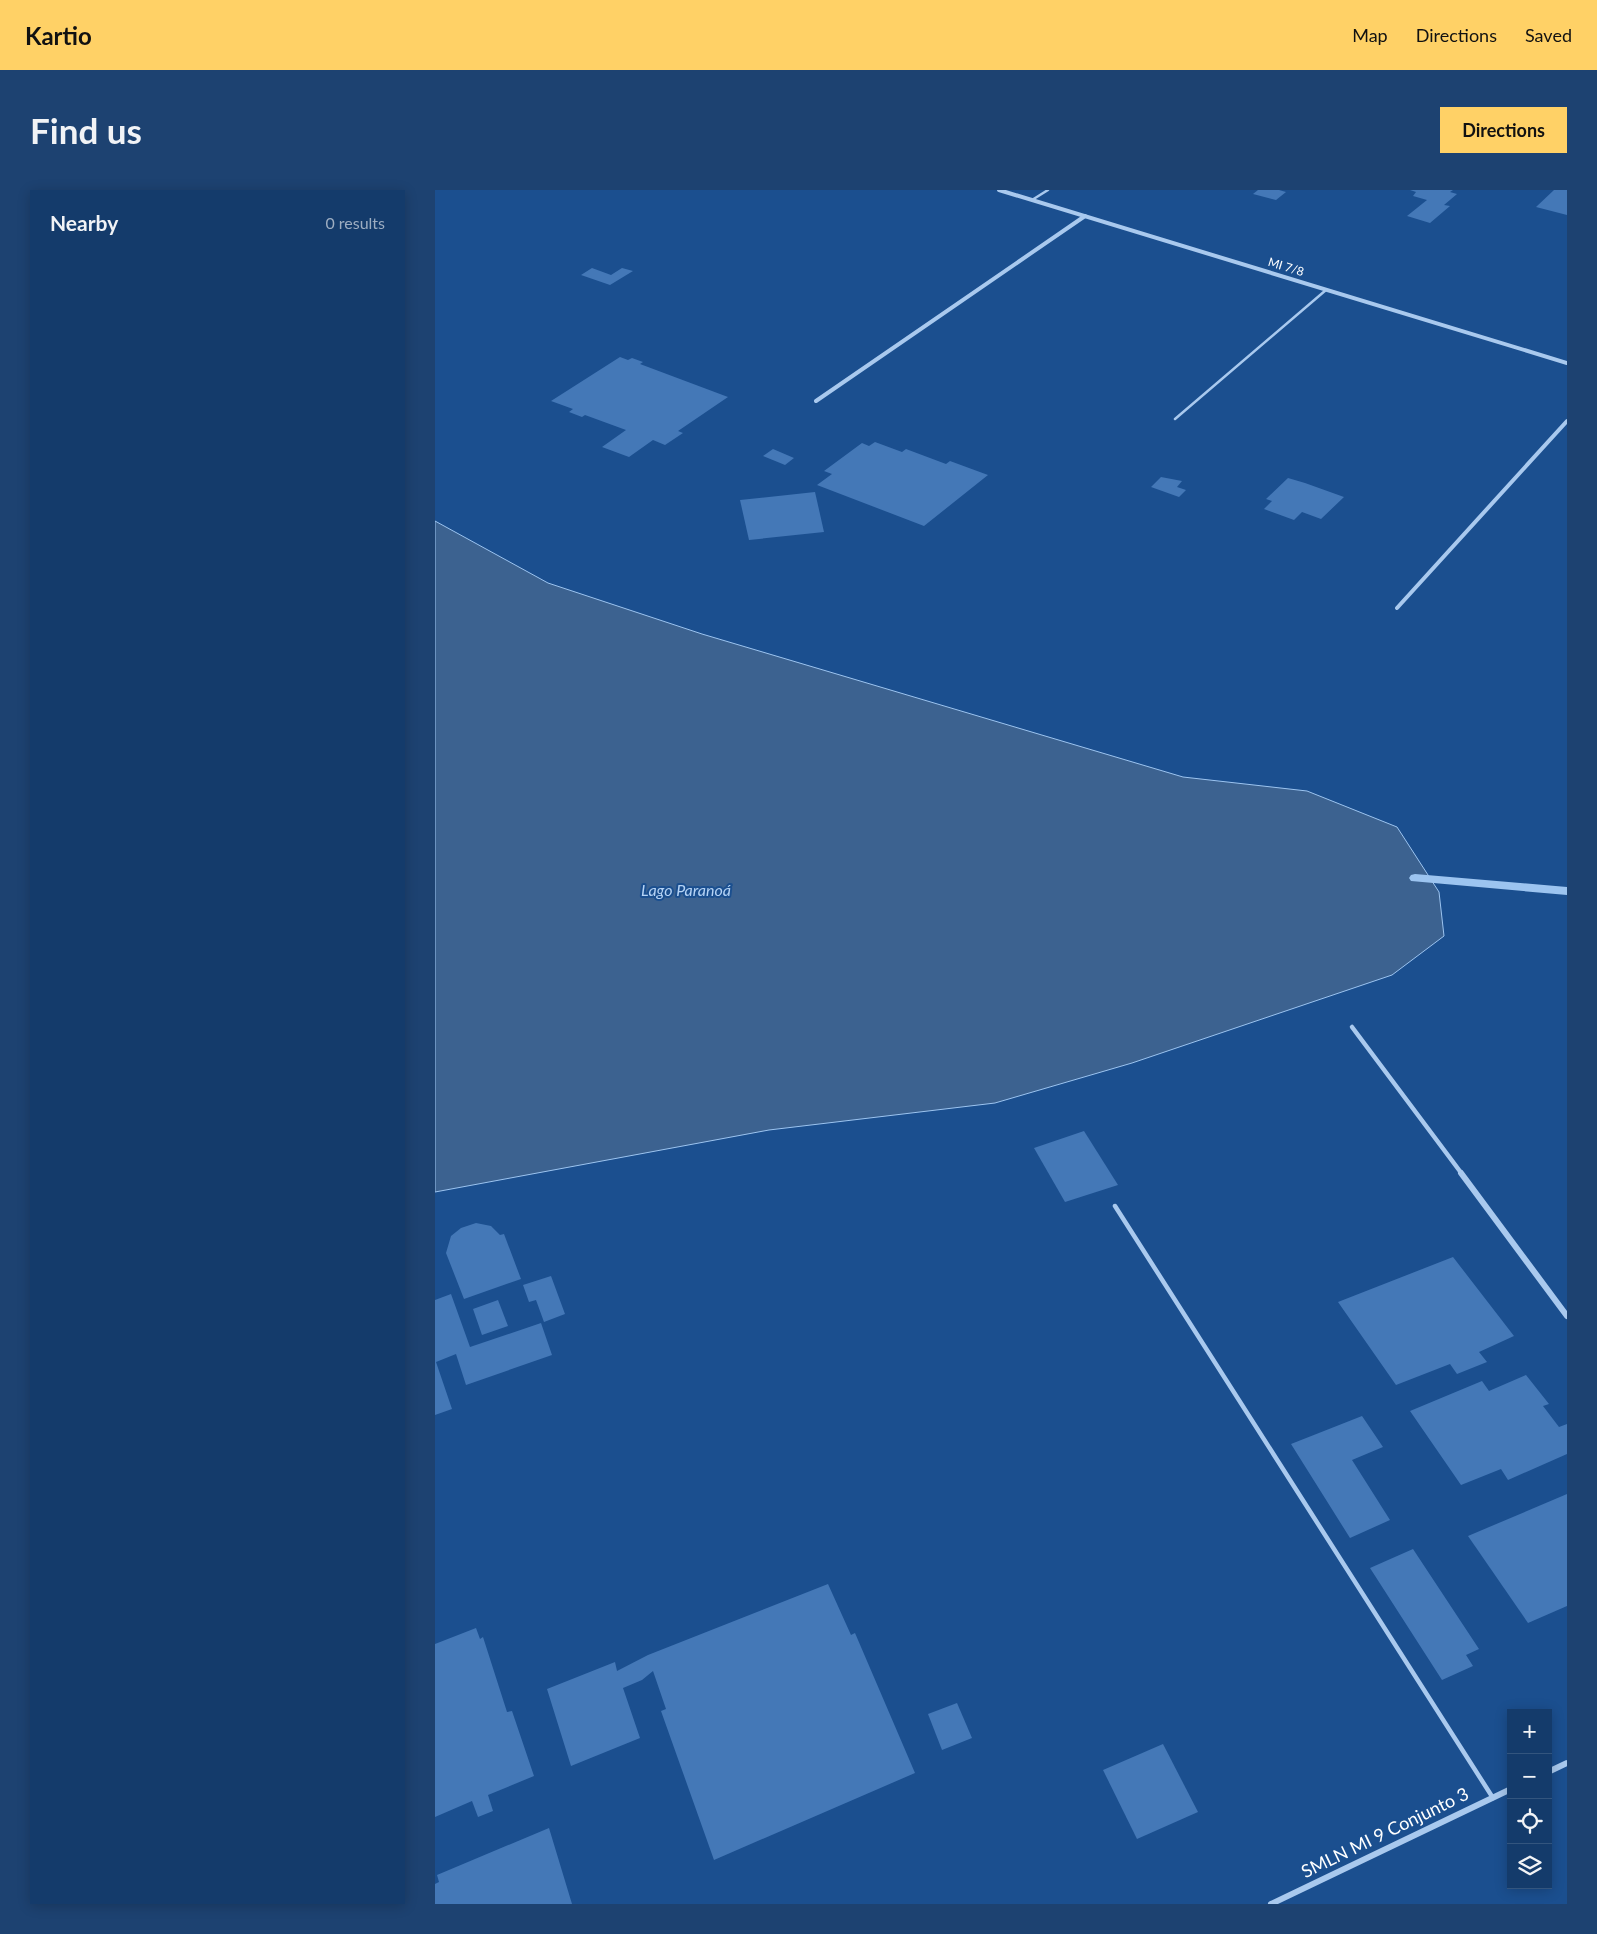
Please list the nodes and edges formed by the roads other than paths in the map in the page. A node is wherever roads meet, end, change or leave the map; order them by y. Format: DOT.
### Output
graph roads {
  1 [pos="999,190"];
  2 [pos="1048,190"];
  3 [pos="1032,200"];
  4 [pos="1085,216"];
  5 [pos="1326,290"];
  6 [pos="1567,363"];
  7 [pos="816,401"];
  8 [pos="1175,419"];
  9 [pos="1567,421"];
  10 [pos="1397,608"];
  11 [pos="1352,1027"];
  12 [pos="1115,1206"];
  13 [pos="1567,1316"];
  14 [pos="1567,1763"];
  15 [pos="1552,1770"];
  16 [pos="1507,1792"];
  17 [pos="1493,1798"];
  18 [pos="1271,1904"];
  1 -- 3 [label="street, MI 7/8"];
  2 -- 3 [label="lane"];
  3 -- 4 [label="street, MI 7/8"];
  4 -- 5 [label="street, MI 7/8"];
  4 -- 7 [label="street"];
  5 -- 6 [label="street, MI 7/8"];
  5 -- 8 [label="lane"];
  9 -- 10 [label="street"];
  11 -- 13 [label="street"];
  12 -- 17 [label="lane"];
  14 -- 15 [label="street"];
  16 -- 17 [label="street, SMLN MI 9 Conjunto 3"];
  17 -- 18 [label="street, SMLN MI 9 Conjunto 3"];
}
